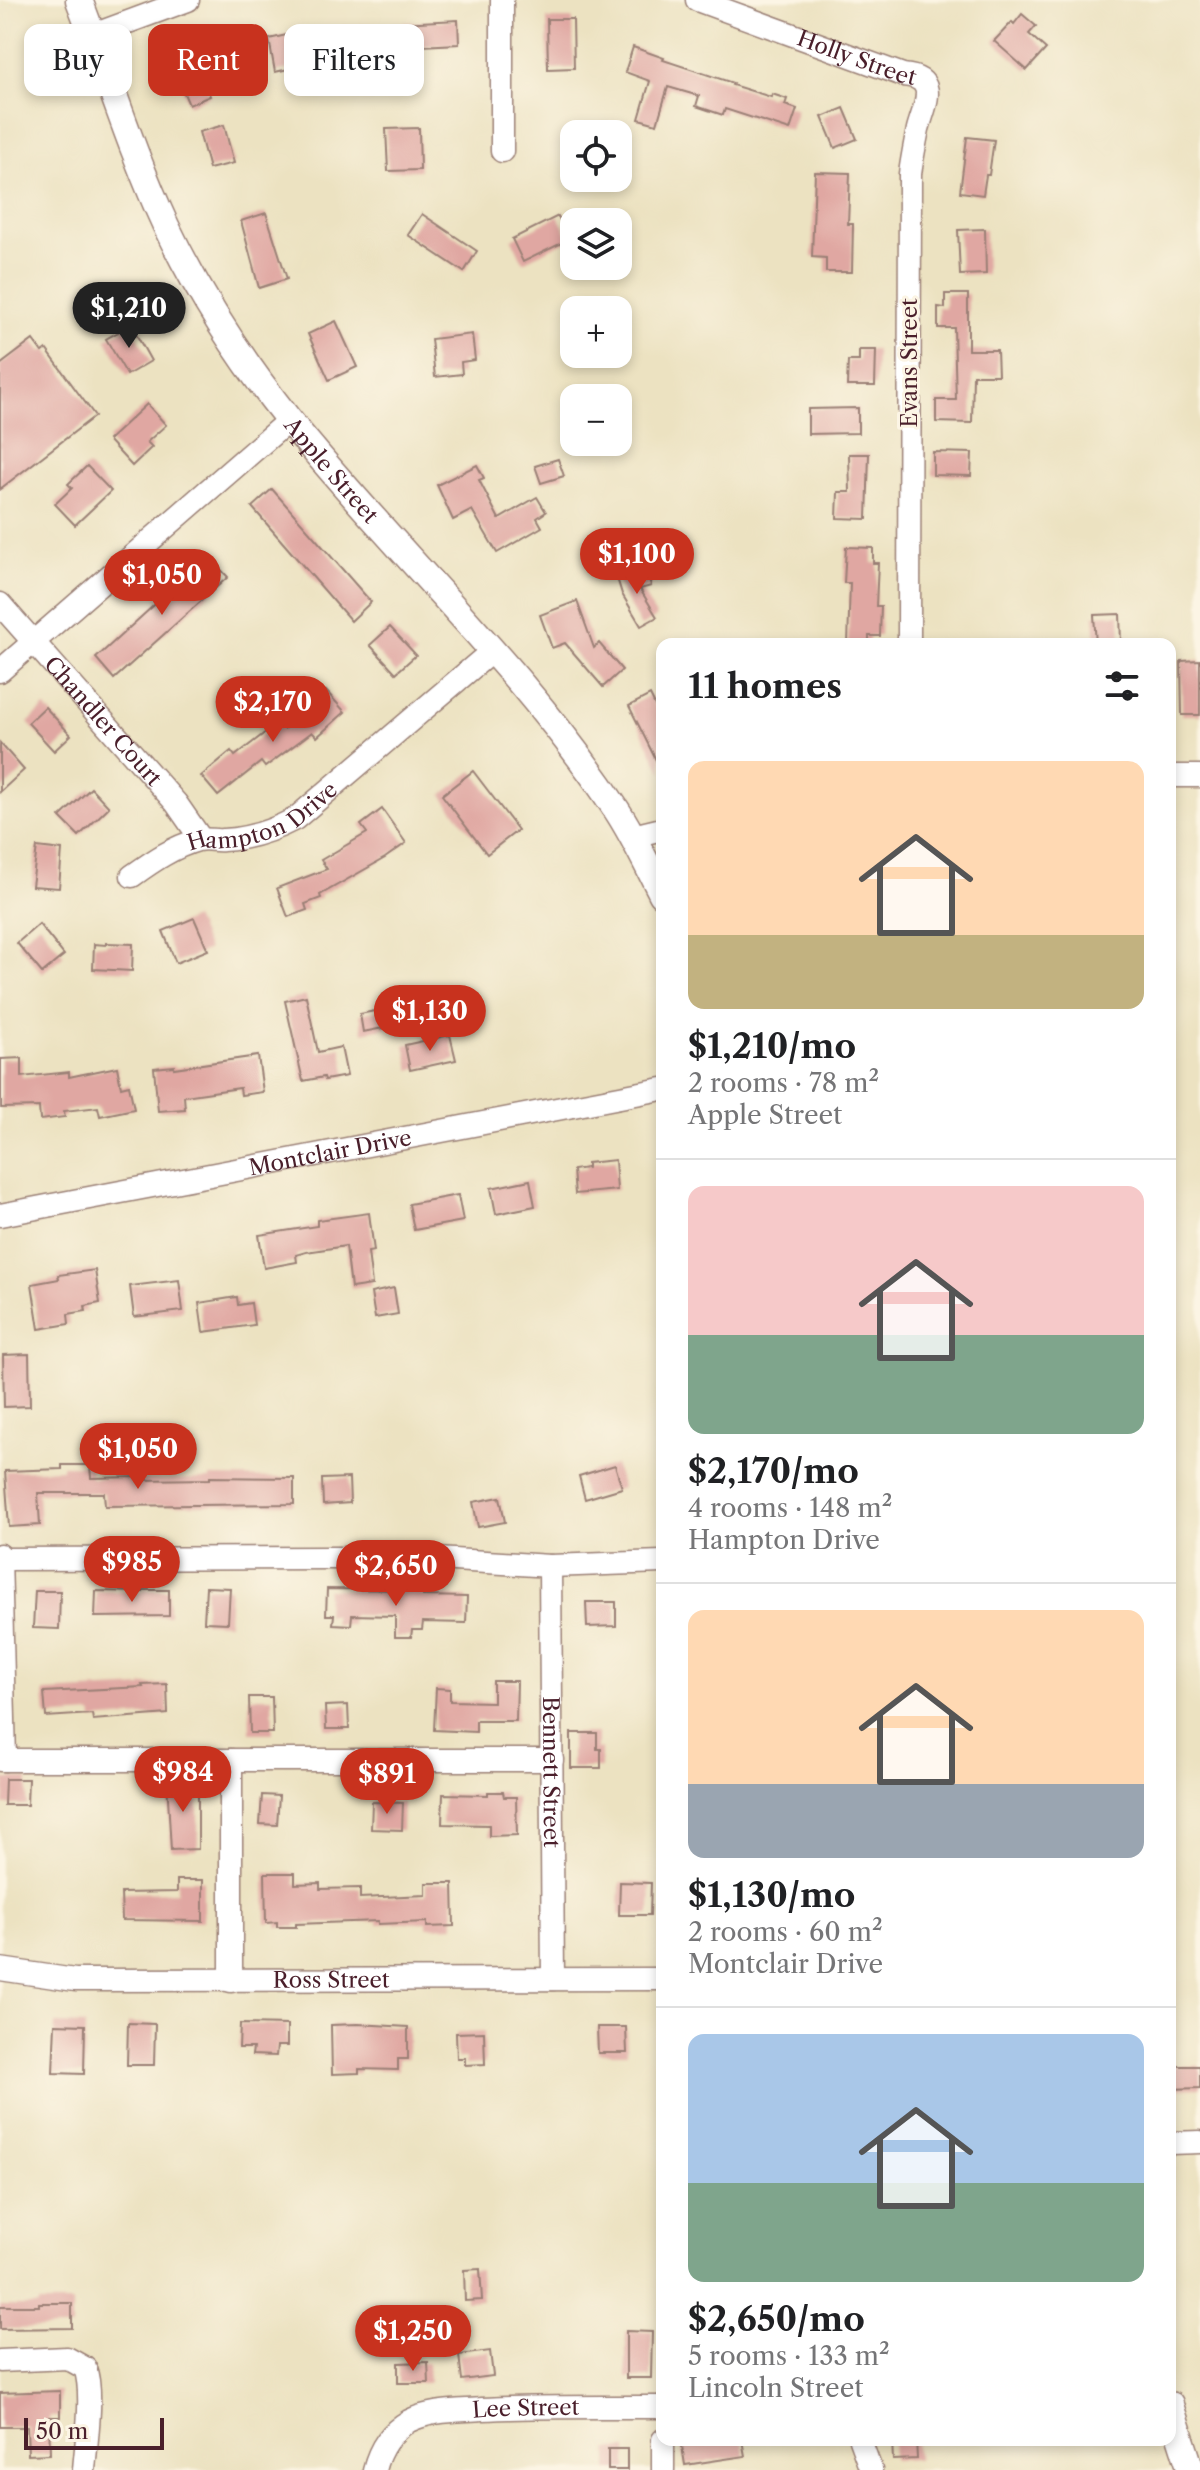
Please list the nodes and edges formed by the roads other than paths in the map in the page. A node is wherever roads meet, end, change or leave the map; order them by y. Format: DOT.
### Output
graph roads {
  1 [pos="79,0"];
  2 [pos="188,0"];
  3 [pos="502,0"];
  4 [pos="697,0"];
  5 [pos="89,24"];
  6 [pos="123,24"];
  7 [pos="925,85"];
  8 [pos="115,96"];
  9 [pos="502,151"];
  10 [pos="289,420"];
  11 [pos="0,604"];
  12 [pos="909,638"];
  13 [pos="32,642"];
  14 [pos="492,651"];
  15 [pos="0,671"];
  16 [pos="1176,776"];
  17 [pos="1200,776"];
  18 [pos="656,830"];
  19 [pos="633,836"];
  20 [pos="201,839"];
  21 [pos="132,876"];
  22 [pos="656,882"];
  23 [pos="656,1090"];
  24 [pos="0,1215"];
  25 [pos="1,1557"];
  26 [pos="656,1562"];
  27 [pos="550,1566"];
  28 [pos="2,1760"];
  29 [pos="231,1760"];
  30 [pos="552,1760"];
  31 [pos="0,1969"];
  32 [pos="553,1979"];
  33 [pos="656,1979"];
  34 [pos="231,1981"];
  35 [pos="1200,2142"];
  36 [pos="1176,2143"];
  37 [pos="0,2361"];
  38 [pos="656,2407"];
  39 [pos="1176,2424"];
  40 [pos="663,2446"];
  41 [pos="862,2446"];
  42 [pos="84,2470"];
  43 [pos="374,2470"];
  44 [pos="663,2470"];
  45 [pos="871,2470"];
  46 [pos="1191,2470"];
  1 -- 5 [label="street, Apple Street"];
  2 -- 6 [label="street"];
  3 -- 9 [label="street"];
  4 -- 7 [label="street, Holly Street"];
  7 -- 12 [label="street, Evans Street"];
  8 -- 10 [label="street, Apple Street"];
  10 -- 13 [label="street"];
  10 -- 14 [label="street, Apple Street"];
  11 -- 13 [label="street, Chandler Court"];
  13 -- 15 [label="street"];
  13 -- 20 [label="street, Chandler Court"];
  14 -- 19 [label="street, Apple Street"];
  14 -- 20 [label="street, Hampton Drive"];
  16 -- 17 [label="street"];
  18 -- 19 [label="street"];
  19 -- 22 [label="street, Apple Street"];
  20 -- 21 [label="street, Hampton Drive"];
  23 -- 24 [label="street, Montclair Drive"];
  25 -- 27 [label="street"];
  25 -- 28 [label="street"];
  26 -- 27 [label="street"];
  27 -- 30 [label="street, Bennett Street"];
  28 -- 29 [label="street"];
  29 -- 30 [label="street"];
  29 -- 34 [label="street"];
  30 -- 32 [label="street, Bennett Street"];
  31 -- 34 [label="street, Ross Street"];
  32 -- 33 [label="street, Ross Street"];
  32 -- 34 [label="street, Ross Street"];
  35 -- 36 [label="street"];
  37 -- 42 [label="street"];
  38 -- 43 [label="street, Lee Street"];
  39 -- 46 [label="street"];
  40 -- 44 [label="street"];
  41 -- 45 [label="street"];
}
